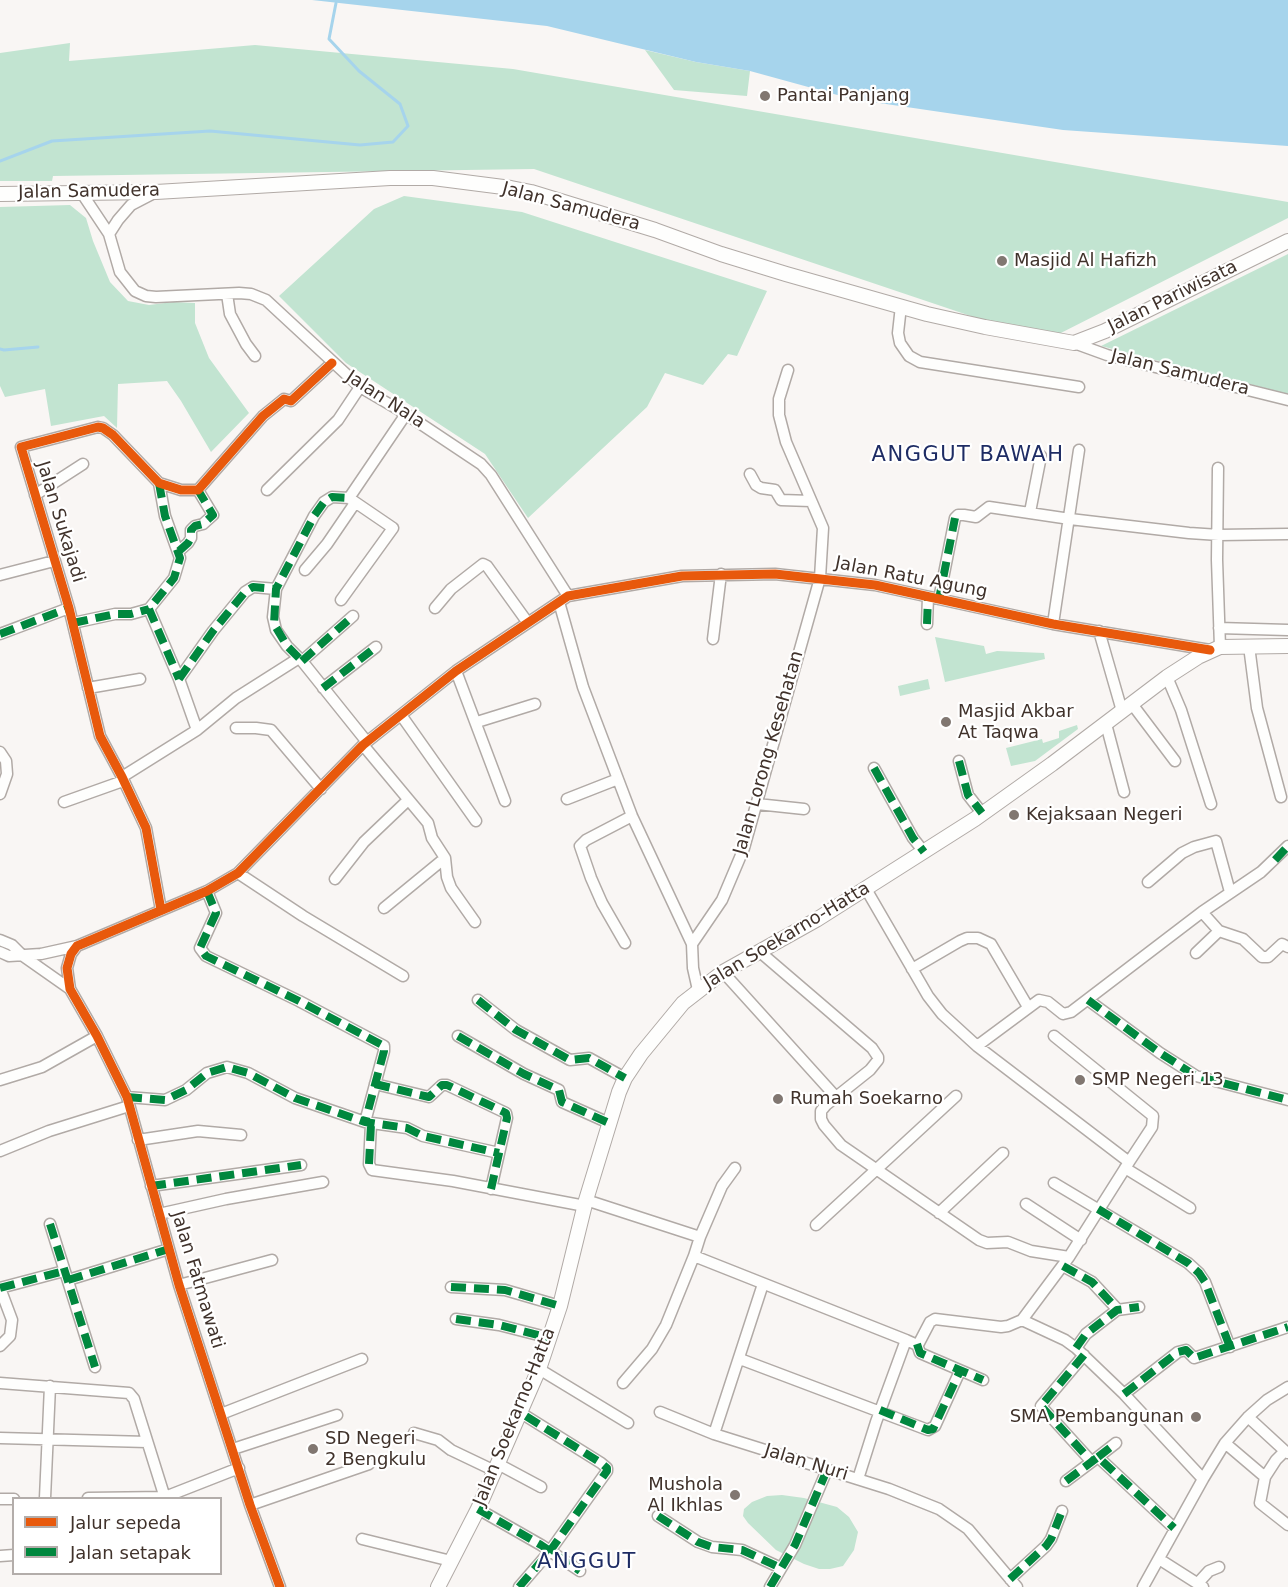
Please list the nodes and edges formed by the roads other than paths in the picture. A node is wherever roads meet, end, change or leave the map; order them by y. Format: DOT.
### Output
graph roads {
  1 [pos="81,192"];
  2 [pos="156,192"];
  3 [pos="0,194"];
  4 [pos="109,234"];
  5 [pos="1288,241"];
  6 [pos="227,294"];
  7 [pos="901,306"];
  8 [pos="1074,343"];
  9 [pos="255,356"];
  10 [pos="332,363"];
  11 [pos="788,370"];
  12 [pos="360,387"];
  13 [pos="1079,387"];
  14 [pos="1288,400"];
  15 [pos="406,414"];
  16 [pos="1078,450"];
  17 [pos="1041,456"];
  18 [pos="83,464"];
  19 [pos="1218,468"];
  20 [pos="750,474"];
  21 [pos="159,483"];
  22 [pos="267,489"];
  23 [pos="198,490"];
  24 [pos="35,495"];
  25 [pos="352,500"];
  26 [pos="811,501"];
  27 [pos="1030,512"];
  28 [pos="1070,519"];
  29 [pos="1288,534"];
  30 [pos="1219,535"];
  31 [pos="179,551"];
  32 [pos="54,561"];
  33 [pos="305,570"];
  34 [pos="721,574"];
  35 [pos="0,575"];
  36 [pos="820,578"];
  37 [pos="276,589"];
  38 [pos="933,598"];
  39 [pos="563,599"];
  40 [pos="342,600"];
  41 [pos="69,608"];
  42 [pos="435,608"];
  43 [pos="149,609"];
  44 [pos="353,616"];
  45 [pos="73,623"];
  46 [pos="528,623"];
  47 [pos="927,624"];
  48 [pos="1053,624"];
  49 [pos="1220,628"];
  50 [pos="1288,630"];
  51 [pos="1099,631"];
  52 [pos="0,634"];
  53 [pos="713,639"];
  54 [pos="1250,646"];
  55 [pos="1288,646"];
  56 [pos="376,647"];
  57 [pos="1215,648"];
  58 [pos="301,660"];
  59 [pos="456,671"];
  60 [pos="1167,677"];
  61 [pos="140,679"];
  62 [pos="179,679"];
  63 [pos="88,688"];
  64 [pos="323,688"];
  65 [pos="535,704"];
  66 [pos="1127,708"];
  67 [pos="401,716"];
  68 [pos="477,722"];
  69 [pos="1106,724"];
  70 [pos="236,728"];
  71 [pos="197,730"];
  72 [pos="365,743"];
  73 [pos="0,752"];
  74 [pos="958,761"];
  75 [pos="1175,762"];
  76 [pos="874,768"];
  77 [pos="122,779"];
  78 [pos="618,779"];
  79 [pos="321,789"];
  80 [pos="1124,792"];
  81 [pos="0,794"];
  82 [pos="1281,797"];
  83 [pos="567,799"];
  84 [pos="64,801"];
  85 [pos="408,801"];
  86 [pos="505,801"];
  87 [pos="757,804"];
  88 [pos="1211,804"];
  89 [pos="804,809"];
  90 [pos="982,813"];
  91 [pos="632,816"];
  92 [pos="476,821"];
  93 [pos="1288,846"];
  94 [pos="924,852"];
  95 [pos="445,858"];
  96 [pos="238,873"];
  97 [pos="334,879"];
  98 [pos="1148,882"];
  99 [pos="866,889"];
  100 [pos="207,891"];
  101 [pos="1230,892"];
  102 [pos="384,908"];
  103 [pos="161,910"];
  104 [pos="1202,912"];
  105 [pos="475,922"];
  106 [pos="1219,931"];
  107 [pos="0,940"];
  108 [pos="625,943"];
  109 [pos="692,944"];
  110 [pos="77,946"];
  111 [pos="1288,947"];
  112 [pos="0,952"];
  113 [pos="760,952"];
  114 [pos="1196,953"];
  115 [pos="23,956"];
  116 [pos="912,969"];
  117 [pos="723,972"];
  118 [pos="403,976"];
  119 [pos="70,990"];
  120 [pos="698,990"];
  121 [pos="478,1000"];
  122 [pos="1088,1000"];
  123 [pos="1028,1007"];
  124 [pos="97,1036"];
  125 [pos="458,1036"];
  126 [pos="1054,1036"];
  127 [pos="977,1046"];
  128 [pos="625,1078"];
  129 [pos="0,1080"];
  130 [pos="375,1084"];
  131 [pos="956,1096"];
  132 [pos="836,1097"];
  133 [pos="1288,1100"];
  134 [pos="128,1101"];
  135 [pos="368,1123"];
  136 [pos="609,1123"];
  137 [pos="241,1135"];
  138 [pos="138,1140"];
  139 [pos="0,1151"];
  140 [pos="499,1153"];
  141 [pos="1003,1154"];
  142 [pos="301,1165"];
  143 [pos="1127,1165"];
  144 [pos="735,1168"];
  145 [pos="876,1168"];
  146 [pos="323,1182"];
  147 [pos="1054,1183"];
  148 [pos="151,1186"];
  149 [pos="490,1189"];
  150 [pos="586,1203"];
  151 [pos="1026,1204"];
  152 [pos="1190,1208"];
  153 [pos="1098,1209"];
  154 [pos="939,1213"];
  155 [pos="159,1214"];
  156 [pos="50,1224"];
  157 [pos="816,1225"];
  158 [pos="700,1237"];
  159 [pos="1081,1240"];
  160 [pos="169,1249"];
  161 [pos="694,1256"];
  162 [pos="272,1260"];
  163 [pos="1066,1262"];
  164 [pos="66,1275"];
  165 [pos="763,1284"];
  166 [pos="179,1285"];
  167 [pos="452,1287"];
  168 [pos="0,1288"];
  169 [pos="560,1306"];
  170 [pos="1139,1307"];
  171 [pos="1118,1310"];
  172 [pos="456,1318"];
  173 [pos="1022,1320"];
  174 [pos="1288,1327"];
  175 [pos="550,1338"];
  176 [pos="911,1342"];
  177 [pos="0,1346"];
  178 [pos="1230,1347"];
  179 [pos="1080,1352"];
  180 [pos="362,1359"];
  181 [pos="740,1359"];
  182 [pos="95,1367"];
  183 [pos="539,1369"];
  184 [pos="960,1371"];
  185 [pos="983,1380"];
  186 [pos="0,1383"];
  187 [pos="623,1383"];
  188 [pos="50,1386"];
  189 [pos="1288,1386"];
  190 [pos="1124,1394"];
  191 [pos="880,1410"];
  192 [pos="521,1413"];
  193 [pos="660,1413"];
  194 [pos="221,1414"];
  195 [pos="337,1415"];
  196 [pos="1248,1417"];
  197 [pos="628,1423"];
  198 [pos="414,1433"];
  199 [pos="714,1434"];
  200 [pos="0,1438"];
  201 [pos="47,1440"];
  202 [pos="147,1442"];
  203 [pos="1116,1443"];
  204 [pos="1225,1443"];
  205 [pos="233,1449"];
  206 [pos="1287,1452"];
  207 [pos="1095,1459"];
  208 [pos="369,1464"];
  209 [pos="497,1467"];
  210 [pos="239,1468"];
  211 [pos="827,1470"];
  212 [pos="1265,1477"];
  213 [pos="858,1479"];
  214 [pos="1203,1479"];
  215 [pos="1066,1481"];
  216 [pos="541,1486"];
  217 [pos="45,1497"];
  218 [pos="165,1497"];
  219 [pos="167,1497"];
  220 [pos="250,1505"];
  221 [pos="478,1509"];
  222 [pos="1062,1511"];
  223 [pos="658,1516"];
  224 [pos="1288,1525"];
  225 [pos="1174,1528"];
  226 [pos="362,1539"];
  227 [pos="550,1551"];
  228 [pos="1159,1559"];
  229 [pos="451,1561"];
  230 [pos="1219,1567"];
  231 [pos="781,1568"];
  232 [pos="580,1570"];
  233 [pos="1014,1583"];
  234 [pos="1200,1585"];
  235 [pos="280,1587"];
  236 [pos="438,1587"];
  237 [pos="519,1587"];
  238 [pos="770,1587"];
  239 [pos="1143,1587"];
  1 -- 2 [label="main road, Jalan Samudera"];
  1 -- 3 [label="main road, Jalan Samudera"];
  1 -- 4 [label="street, Jalan Nala"];
  2 -- 4 [label="street"];
  2 -- 7 [label="main road, Jalan Samudera"];
  4 -- 6 [label="street, Jalan Nala"];
  5 -- 8 [label="main road, Jalan Pariwisata"];
  6 -- 9 [label="street"];
  6 -- 10 [label="street, Jalan Nala"];
  7 -- 8 [label="main road, Jalan Samudera"];
  7 -- 13 [label="street"];
  8 -- 14 [label="street, Jalan Samudera"];
  10 -- 12 [label="street, Jalan Nala"];
  10 -- 23 [label="street"];
  11 -- 26 [label="street, Jalan Lorong Kesehatan"];
  12 -- 15 [label="street, Jalan Nala"];
  12 -- 22 [label="street"];
  15 -- 25 [label="street"];
  15 -- 39 [label="street, Jalan Nala"];
  16 -- 28 [label="street"];
  17 -- 27 [label="street"];
  18 -- 24 [label="street"];
  19 -- 30 [label="street"];
  20 -- 26 [label="street"];
  21 -- 23 [label="street"];
  21 -- 24 [label="street, Jalan Sukajadi"];
  21 -- 31 [label="street"];
  23 -- 31 [label="street"];
  24 -- 32 [label="street, Jalan Sukajadi"];
  25 -- 33 [label="street"];
  25 -- 37 [label="street"];
  25 -- 40 [label="street"];
  26 -- 36 [label="street, Jalan Lorong Kesehatan"];
  27 -- 28 [label="street"];
  27 -- 38 [label="street"];
  28 -- 30 [label="street"];
  28 -- 48 [label="street"];
  29 -- 30 [label="street"];
  30 -- 49 [label="street"];
  31 -- 43 [label="street"];
  32 -- 35 [label="street"];
  32 -- 41 [label="street, Jalan Sukajadi"];
  34 -- 36 [label="street, Jalan Ratu Agung"];
  34 -- 39 [label="street, Jalan Ratu Agung"];
  34 -- 53 [label="street"];
  36 -- 38 [label="street, Jalan Ratu Agung"];
  36 -- 87 [label="street, Jalan Lorong Kesehatan"];
  37 -- 58 [label="street"];
  37 -- 62 [label="street"];
  38 -- 47 [label="street"];
  38 -- 48 [label="street, Jalan Ratu Agung"];
  39 -- 46 [label="street"];
  39 -- 78 [label="street, Jalan Nala"];
  41 -- 45 [label="street, Jalan Sukajadi"];
  41 -- 52 [label="street"];
  42 -- 46 [label="street"];
  43 -- 45 [label="street"];
  43 -- 62 [label="street"];
  44 -- 58 [label="street"];
  45 -- 63 [label="street, Jalan Sukajadi"];
  46 -- 59 [label="street"];
  48 -- 51 [label="street, Jalan Ratu Agung"];
  49 -- 50 [label="street"];
  49 -- 57 [label="street"];
  51 -- 57 [label="street, Jalan Ratu Agung"];
  51 -- 66 [label="street"];
  54 -- 55 [label="main road"];
  54 -- 57 [label="main road"];
  54 -- 82 [label="street"];
  56 -- 64 [label="street"];
  57 -- 60 [label="main road, Jalan Soekarno-Hatta"];
  58 -- 64 [label="street"];
  58 -- 71 [label="street"];
  59 -- 67 [label="street"];
  59 -- 68 [label="street"];
  60 -- 66 [label="main road, Jalan Soekarno-Hatta"];
  60 -- 88 [label="street"];
  61 -- 63 [label="street"];
  62 -- 71 [label="street"];
  63 -- 77 [label="street, Jalan Sukajadi"];
  64 -- 72 [label="street"];
  65 -- 68 [label="street"];
  66 -- 69 [label="main road, Jalan Soekarno-Hatta"];
  66 -- 75 [label="street"];
  67 -- 72 [label="street"];
  67 -- 92 [label="street"];
  68 -- 86 [label="street"];
  69 -- 80 [label="street"];
  69 -- 90 [label="main road, Jalan Soekarno-Hatta"];
  70 -- 79 [label="street"];
  71 -- 77 [label="street"];
  72 -- 79 [label="street"];
  72 -- 85 [label="street"];
  73 -- 81 [label="street"];
  74 -- 90 [label="street"];
  76 -- 94 [label="street"];
  77 -- 84 [label="street"];
  77 -- 103 [label="street, Jalan Sukajadi"];
  78 -- 83 [label="street"];
  78 -- 91 [label="street, Jalan Nala"];
  79 -- 96 [label="street"];
  85 -- 95 [label="street"];
  85 -- 97 [label="street"];
  87 -- 89 [label="street"];
  87 -- 109 [label="street, Jalan Lorong Kesehatan"];
  90 -- 94 [label="main road, Jalan Soekarno-Hatta"];
  91 -- 108 [label="street"];
  91 -- 109 [label="street, Jalan Nala"];
  93 -- 101 [label="street"];
  94 -- 99 [label="main road, Jalan Soekarno-Hatta"];
  95 -- 102 [label="street"];
  95 -- 105 [label="street"];
  96 -- 100 [label="street"];
  96 -- 118 [label="street"];
  98 -- 101 [label="street"];
  99 -- 113 [label="main road, Jalan Soekarno-Hatta"];
  99 -- 116 [label="street"];
  100 -- 103 [label="street"];
  100 -- 130 [label="street"];
  101 -- 104 [label="street"];
  103 -- 110 [label="street"];
  104 -- 106 [label="street"];
  104 -- 122 [label="street"];
  106 -- 111 [label="street"];
  106 -- 114 [label="street"];
  107 -- 115 [label="street"];
  109 -- 120 [label="street"];
  110 -- 115 [label="street"];
  110 -- 119 [label="street"];
  112 -- 115 [label="street"];
  113 -- 117 [label="main road, Jalan Soekarno-Hatta"];
  113 -- 132 [label="street"];
  115 -- 119 [label="street"];
  116 -- 123 [label="street"];
  116 -- 127 [label="street"];
  117 -- 120 [label="main road, Jalan Soekarno-Hatta"];
  117 -- 132 [label="street"];
  119 -- 124 [label="street, Jalan Fatmawati"];
  120 -- 128 [label="main road, Jalan Soekarno-Hatta"];
  121 -- 128 [label="street"];
  122 -- 123 [label="street"];
  122 -- 133 [label="street"];
  123 -- 127 [label="street"];
  124 -- 129 [label="street"];
  124 -- 134 [label="street, Jalan Fatmawati"];
  125 -- 136 [label="street"];
  126 -- 143 [label="street"];
  127 -- 143 [label="street"];
  128 -- 136 [label="main road, Jalan Soekarno-Hatta"];
  130 -- 135 [label="street"];
  130 -- 140 [label="street"];
  131 -- 145 [label="street"];
  132 -- 145 [label="street"];
  134 -- 135 [label="street"];
  134 -- 138 [label="street, Jalan Fatmawati"];
  134 -- 139 [label="street"];
  135 -- 140 [label="street"];
  135 -- 149 [label="street"];
  136 -- 150 [label="main road, Jalan Soekarno-Hatta"];
  137 -- 138 [label="street"];
  138 -- 148 [label="street, Jalan Fatmawati"];
  140 -- 149 [label="street"];
  141 -- 154 [label="street"];
  142 -- 148 [label="street"];
  143 -- 152 [label="street"];
  143 -- 153 [label="street"];
  144 -- 158 [label="street"];
  145 -- 154 [label="street"];
  145 -- 157 [label="street"];
  146 -- 155 [label="street"];
  147 -- 153 [label="street"];
  148 -- 155 [label="street, Jalan Fatmawati"];
  149 -- 150 [label="street"];
  150 -- 158 [label="street"];
  150 -- 169 [label="main road, Jalan Soekarno-Hatta"];
  151 -- 159 [label="street"];
  153 -- 159 [label="street"];
  153 -- 178 [label="street"];
  154 -- 163 [label="street"];
  155 -- 160 [label="street, Jalan Fatmawati"];
  156 -- 164 [label="street"];
  158 -- 161 [label="street"];
  159 -- 163 [label="street"];
  160 -- 164 [label="street"];
  160 -- 166 [label="street, Jalan Fatmawati"];
  161 -- 165 [label="street"];
  161 -- 187 [label="street"];
  162 -- 166 [label="street"];
  163 -- 171 [label="street"];
  163 -- 173 [label="street"];
  164 -- 168 [label="street"];
  164 -- 182 [label="street"];
  165 -- 176 [label="street"];
  165 -- 181 [label="street"];
  166 -- 194 [label="street, Jalan Fatmawati"];
  167 -- 169 [label="street"];
  168 -- 177 [label="street"];
  169 -- 175 [label="main road, Jalan Soekarno-Hatta"];
  170 -- 171 [label="street"];
  171 -- 179 [label="street"];
  172 -- 175 [label="street"];
  173 -- 176 [label="street"];
  173 -- 179 [label="street"];
  174 -- 178 [label="street"];
  175 -- 183 [label="main road, Jalan Soekarno-Hatta"];
  176 -- 184 [label="street"];
  176 -- 191 [label="street"];
  178 -- 190 [label="street"];
  179 -- 190 [label="street"];
  179 -- 207 [label="street"];
  180 -- 194 [label="street"];
  181 -- 191 [label="street"];
  181 -- 199 [label="street"];
  183 -- 192 [label="main road, Jalan Soekarno-Hatta"];
  183 -- 197 [label="street"];
  184 -- 185 [label="street"];
  184 -- 191 [label="street"];
  186 -- 188 [label="street"];
  188 -- 201 [label="street"];
  188 -- 202 [label="street"];
  189 -- 196 [label="street"];
  190 -- 214 [label="street"];
  191 -- 213 [label="street"];
  192 -- 209 [label="main road, Jalan Soekarno-Hatta"];
  192 -- 227 [label="street"];
  193 -- 199 [label="street, Jalan Nuri"];
  194 -- 205 [label="street, Jalan Fatmawati"];
  195 -- 205 [label="street"];
  196 -- 204 [label="street"];
  196 -- 206 [label="street"];
  198 -- 209 [label="street"];
  199 -- 211 [label="street, Jalan Nuri"];
  200 -- 201 [label="street"];
  201 -- 202 [label="street"];
  201 -- 217 [label="street"];
  202 -- 218 [label="street"];
  203 -- 207 [label="street"];
  204 -- 212 [label="street"];
  204 -- 214 [label="street"];
  205 -- 210 [label="street, Jalan Fatmawati"];
  206 -- 212 [label="street"];
  207 -- 215 [label="street"];
  207 -- 225 [label="street"];
  208 -- 220 [label="street"];
  209 -- 216 [label="street"];
  209 -- 221 [label="main road, Jalan Soekarno-Hatta"];
  210 -- 219 [label="street"];
  210 -- 220 [label="street, Jalan Fatmawati"];
  211 -- 213 [label="street, Jalan Nuri"];
  211 -- 231 [label="street"];
  212 -- 224 [label="street"];
  213 -- 233 [label="street, Jalan Nuri"];
  214 -- 225 [label="street"];
  220 -- 235 [label="street, Jalan Fatmawati"];
  221 -- 227 [label="street"];
  221 -- 229 [label="main road, Jalan Soekarno-Hatta"];
  222 -- 233 [label="street"];
  223 -- 231 [label="street"];
  225 -- 228 [label="street"];
  226 -- 229 [label="street"];
  227 -- 232 [label="street"];
  227 -- 237 [label="street"];
  228 -- 234 [label="street"];
  228 -- 239 [label="street"];
  229 -- 236 [label="main road, Jalan Soekarno-Hatta"];
  230 -- 234 [label="street"];
  231 -- 238 [label="street"];
}
